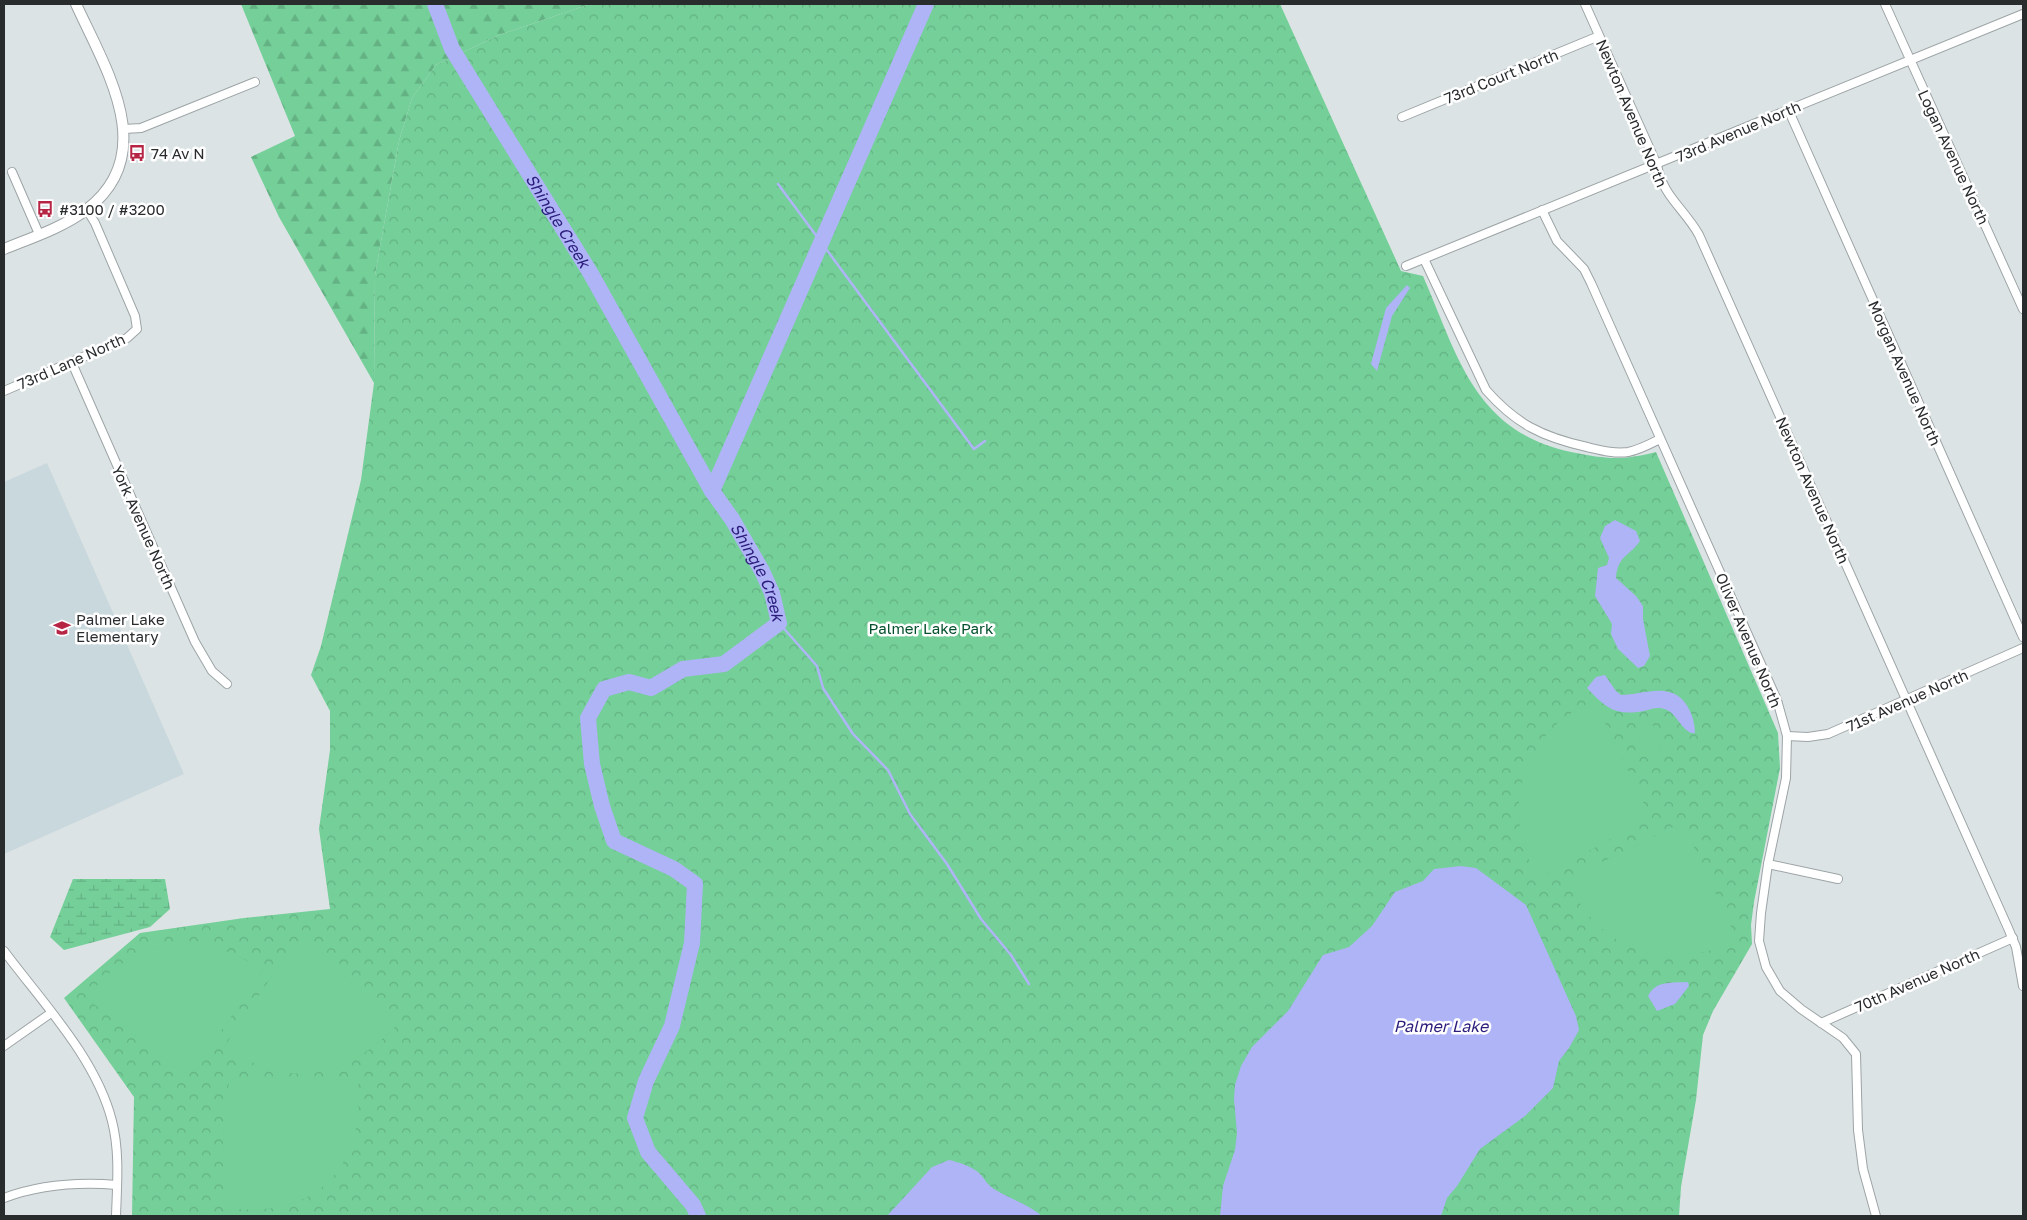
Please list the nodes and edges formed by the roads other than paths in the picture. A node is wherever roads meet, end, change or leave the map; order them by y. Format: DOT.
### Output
graph roads {
  1 [pos="76,4"];
  2 [pos="1585,4"];
  3 [pos="1885,4"];
  4 [pos="2023,14"];
  5 [pos="1599,36"];
  6 [pos="1909,60"];
  7 [pos="255,82"];
  8 [pos="1788,109"];
  9 [pos="1402,117"];
  10 [pos="124,129"];
  11 [pos="1657,165"];
  12 [pos="12,172"];
  13 [pos="87,210"];
  14 [pos="1542,210"];
  15 [pos="39,234"];
  16 [pos="4,250"];
  17 [pos="1424,259"];
  18 [pos="1406,266"];
  19 [pos="2023,309"];
  20 [pos="72,363"];
  21 [pos="4,391"];
  22 [pos="1660,439"];
  23 [pos="2023,637"];
  24 [pos="2023,648"];
  25 [pos="227,684"];
  26 [pos="1907,700"];
  27 [pos="1787,736"];
  28 [pos="1768,864"];
  29 [pos="1838,879"];
  30 [pos="2013,938"];
  31 [pos="4,951"];
  32 [pos="2023,986"];
  33 [pos="51,1013"];
  34 [pos="1821,1023"];
  35 [pos="4,1046"];
  36 [pos="117,1185"];
  37 [pos="4,1198"];
  38 [pos="116,1216"];
  39 [pos="1876,1216"];
  1 -- 10 [label="street"];
  2 -- 5 [label="street, Newton Avenue North"];
  3 -- 6 [label="street, Logan Avenue North"];
  4 -- 6 [label="street, 73rd Avenue North"];
  5 -- 9 [label="street, 73rd Court North"];
  5 -- 11 [label="street, Newton Avenue North"];
  6 -- 8 [label="street, 73rd Avenue North"];
  6 -- 19 [label="street, Logan Avenue North"];
  7 -- 10 [label="street"];
  8 -- 11 [label="street, 73rd Avenue North"];
  8 -- 23 [label="street, Morgan Avenue North"];
  10 -- 13 [label="street"];
  11 -- 14 [label="street, 73rd Avenue North"];
  11 -- 26 [label="street, Newton Avenue North"];
  12 -- 15 [label="street"];
  13 -- 15 [label="street"];
  13 -- 20 [label="street, 73rd Lane North"];
  14 -- 17 [label="street, 73rd Avenue North"];
  14 -- 22 [label="street, Oliver Avenue North"];
  15 -- 16 [label="street"];
  17 -- 18 [label="street, 73rd Avenue North"];
  17 -- 22 [label="street"];
  20 -- 21 [label="street, 73rd Lane North"];
  20 -- 25 [label="street, York Avenue North"];
  22 -- 27 [label="street, Oliver Avenue North"];
  24 -- 26 [label="street, 71st Avenue North"];
  26 -- 27 [label="street, 71st Avenue North"];
  26 -- 30 [label="street, Newton Avenue North"];
  27 -- 28 [label="street, Oliver Avenue North"];
  28 -- 29 [label="street"];
  28 -- 34 [label="street, Oliver Avenue North"];
  30 -- 32 [label="street, Newton Avenue North"];
  30 -- 34 [label="street, 70th Avenue North"];
  31 -- 33 [label="street"];
  33 -- 35 [label="street"];
  33 -- 36 [label="street"];
  34 -- 39 [label="street, Oliver Avenue North"];
  36 -- 37 [label="street"];
  36 -- 38 [label="street"];
}
